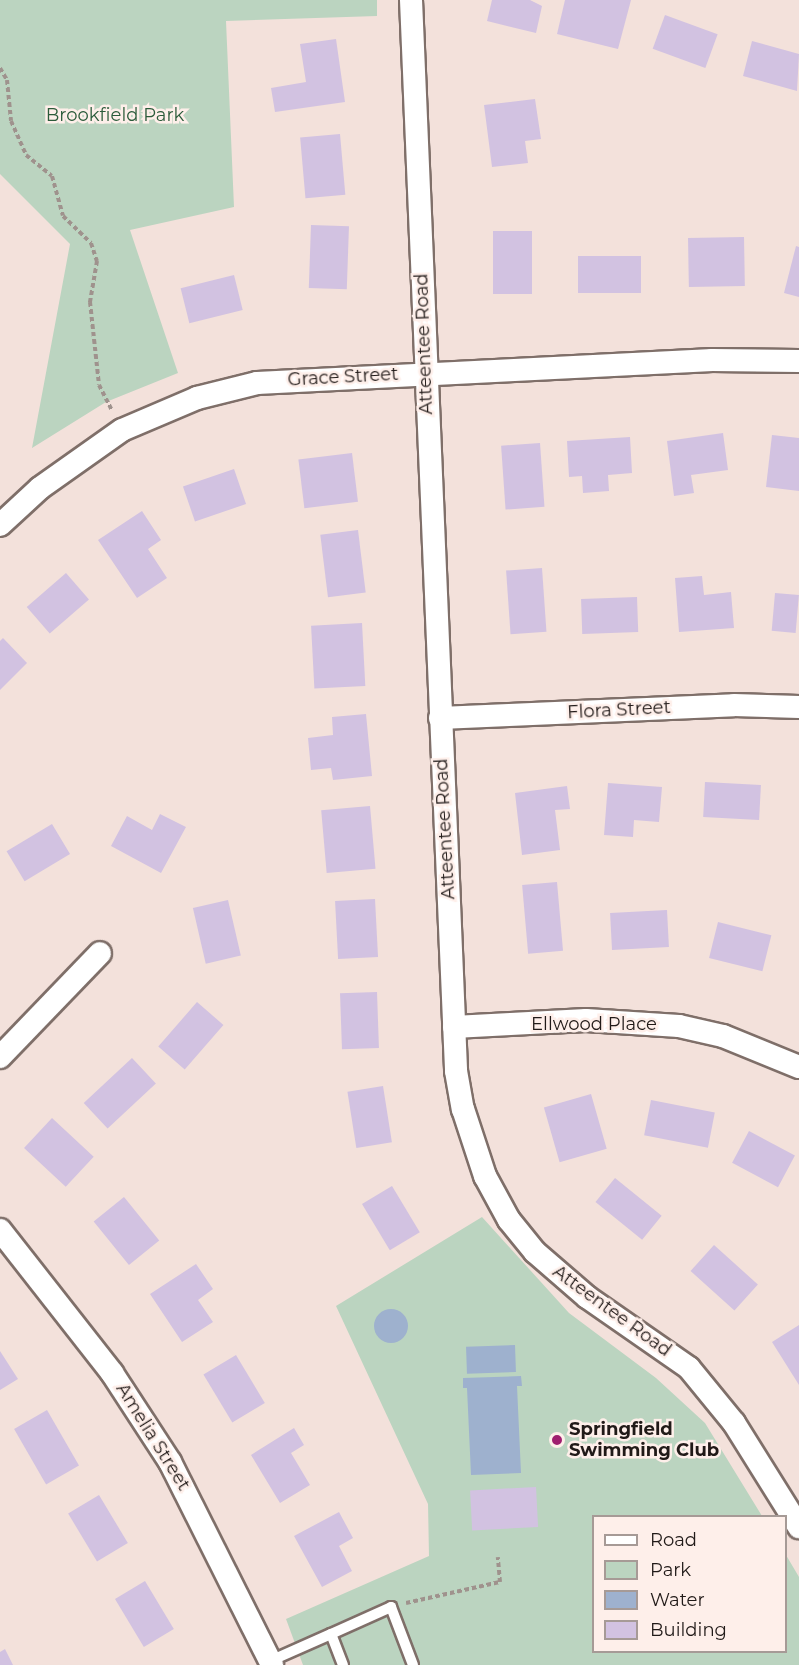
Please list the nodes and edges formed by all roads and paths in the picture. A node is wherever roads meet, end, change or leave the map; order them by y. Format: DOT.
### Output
graph roads {
  1 [pos="411,0"];
  2 [pos="0,68"];
  3 [pos="799,361"];
  4 [pos="425,372"];
  5 [pos="122,430"];
  6 [pos="2,520"];
  7 [pos="799,707"];
  8 [pos="440,718"];
  9 [pos="100,953"];
  10 [pos="454,1027"];
  11 [pos="0,1057"];
  12 [pos="799,1067"];
  13 [pos="0,1230"];
  14 [pos="799,1527"];
  15 [pos="498,1557"];
  16 [pos="391,1607"];
  17 [pos="331,1634"];
  18 [pos="271,1663"];
  19 [pos="343,1665"];
  20 [pos="413,1665"];
  1 -- 4 [label="street, Atteentee Road"];
  2 -- 5 [label="path"];
  3 -- 4 [label="street, Grace Street"];
  4 -- 5 [label="street, Grace Street"];
  4 -- 8 [label="street, Atteentee Road"];
  5 -- 6 [label="street, Grace Street"];
  7 -- 8 [label="street, Flora Street"];
  8 -- 10 [label="street, Atteentee Road"];
  9 -- 11 [label="street"];
  10 -- 12 [label="street, Ellwood Place"];
  10 -- 14 [label="street, Atteentee Road"];
  13 -- 18 [label="street, Amelia Street"];
  15 -- 16 [label="path"];
  16 -- 17 [label="lane"];
  16 -- 20 [label="lane"];
  17 -- 18 [label="lane"];
  17 -- 19 [label="lane"];
}
